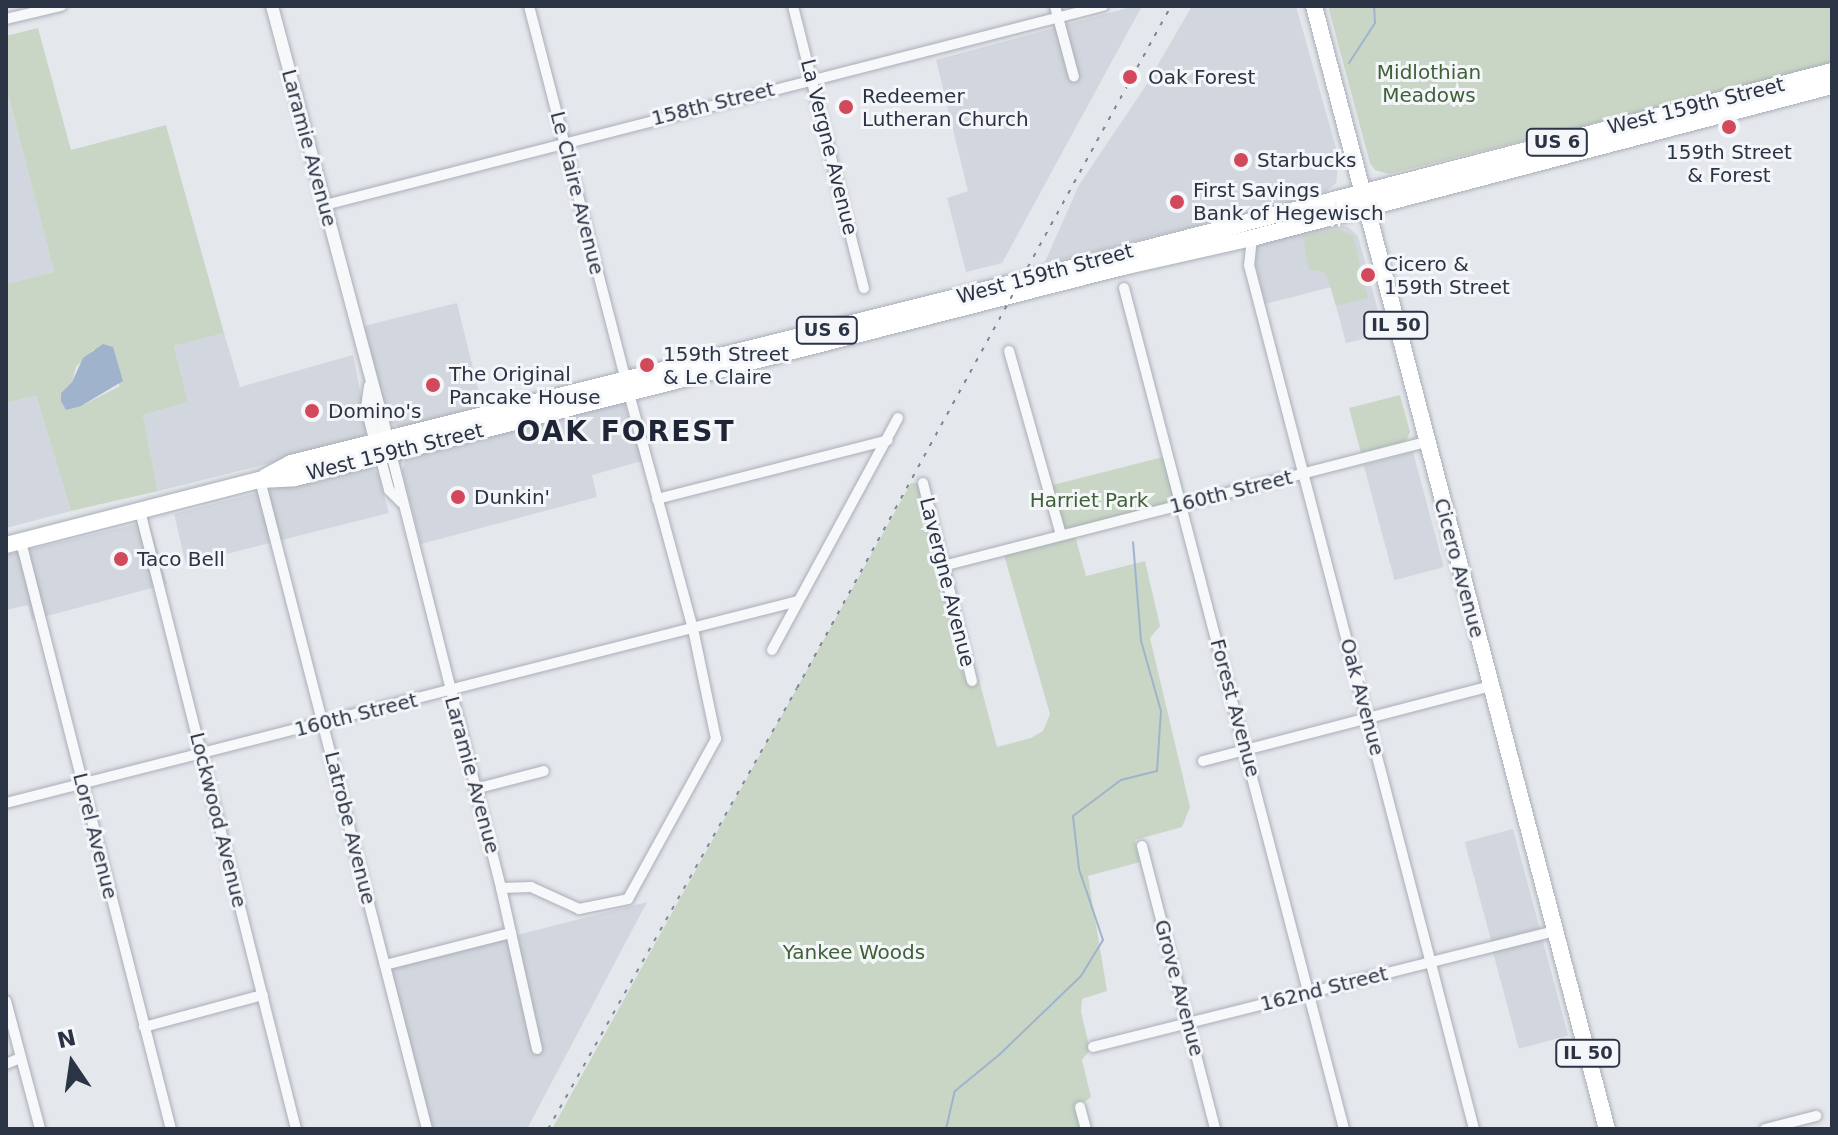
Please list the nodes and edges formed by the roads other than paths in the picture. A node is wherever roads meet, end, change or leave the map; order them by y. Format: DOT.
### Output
graph roads {
  1 [pos="61,6"];
  2 [pos="272,6"];
  3 [pos="529,6"];
  4 [pos="793,6"];
  5 [pos="1103,6"];
  6 [pos="1314,6"];
  7 [pos="1057,12"];
  8 [pos="10,14"];
  9 [pos="1832,71"];
  10 [pos="1074,77"];
  11 [pos="813,79"];
  12 [pos="1832,86"];
  13 [pos="564,142"];
  14 [pos="1364,200"];
  15 [pos="325,205"];
  16 [pos="1252,238"];
  17 [pos="1232,243"];
  18 [pos="1249,265"];
  19 [pos="864,288"];
  20 [pos="1124,288"];
  21 [pos="1009,351"];
  22 [pos="627,387"];
  23 [pos="898,418"];
  24 [pos="888,440"];
  25 [pos="1426,442"];
  26 [pos="383,447"];
  27 [pos="1303,474"];
  28 [pos="260,480"];
  29 [pos="923,483"];
  30 [pos="657,499"];
  31 [pos="1182,505"];
  32 [pos="140,511"];
  33 [pos="1061,535"];
  34 [pos="13,543"];
  35 [pos="943,566"];
  36 [pos="798,601"];
  37 [pos="693,629"];
  38 [pos="772,650"];
  39 [pos="972,681"];
  40 [pos="1491,686"];
  41 [pos="450,691"];
  42 [pos="1368,717"];
  43 [pos="323,723"];
  44 [pos="1246,749"];
  45 [pos="201,752"];
  46 [pos="1203,761"];
  47 [pos="544,771"];
  48 [pos="82,785"];
  49 [pos="475,789"];
  50 [pos="6,803"];
  51 [pos="1142,846"];
  52 [pos="501,888"];
  53 [pos="1556,931"];
  54 [pos="511,933"];
  55 [pos="1431,962"];
  56 [pos="385,965"];
  57 [pos="1309,993"];
  58 [pos="263,995"];
  59 [pos="6,1001"];
  60 [pos="1188,1023"];
  61 [pos="144,1027"];
  62 [pos="1093,1047"];
  63 [pos="537,1049"];
  64 [pos="20,1058"];
  65 [pos="6,1064"];
  66 [pos="1080,1107"];
  67 [pos="1816,1116"];
  68 [pos="40,1129"];
  69 [pos="171,1129"];
  70 [pos="296,1129"];
  71 [pos="427,1129"];
  72 [pos="1086,1129"];
  73 [pos="1215,1129"];
  74 [pos="1344,1129"];
  75 [pos="1474,1129"];
  76 [pos="1607,1129"];
  77 [pos="1765,1129"];
  1 -- 8 [label="street"];
  2 -- 15 [label="street, Laramie Avenue"];
  3 -- 13 [label="street, Le Claire Avenue"];
  4 -- 11 [label="street, La Vergne Avenue"];
  5 -- 7 [label="street, 158th Street"];
  6 -- 14 [label="main road, Cicero Avenue / IL 50"];
  7 -- 10 [label="street"];
  7 -- 11 [label="street, 158th Street"];
  9 -- 14 [label="main road, West 159th Street / US 6"];
  11 -- 13 [label="street, 158th Street"];
  11 -- 19 [label="street, La Vergne Avenue"];
  12 -- 14 [label="main road, West 159th Street / US 6"];
  13 -- 15 [label="street, 158th Street"];
  13 -- 22 [label="street, Le Claire Avenue"];
  14 -- 16 [label="main road, West 159th Street / US 6"];
  14 -- 22 [label="main road, West 159th Street / US 6"];
  14 -- 25 [label="main road, Cicero Avenue / IL 50"];
  15 -- 26 [label="street, Laramie Avenue"];
  16 -- 17 [label="main road, West 159th Street / US 6"];
  16 -- 18 [label="street, Oak Avenue"];
  17 -- 18 [label="street, Oak Avenue"];
  17 -- 22 [label="main road, West 159th Street / US 6"];
  18 -- 27 [label="street, Oak Avenue"];
  20 -- 31 [label="street, Forest Avenue"];
  21 -- 33 [label="street"];
  22 -- 26 [label="main road, West 159th Street / US 6"];
  22 -- 30 [label="street, Le Claire Avenue"];
  23 -- 24 [label="street"];
  24 -- 30 [label="street"];
  24 -- 36 [label="street"];
  25 -- 27 [label="street, 160th Street"];
  25 -- 40 [label="main road, Cicero Avenue / IL 50"];
  26 -- 28 [label="main road, West 159th Street / US 6"];
  26 -- 41 [label="street, Laramie Avenue"];
  27 -- 31 [label="street, 160th Street"];
  27 -- 42 [label="street, Oak Avenue"];
  28 -- 32 [label="main road, West 159th Street / US 6"];
  28 -- 43 [label="street, Latrobe Avenue"];
  29 -- 35 [label="street, Lavergne Avenue"];
  30 -- 37 [label="street, Le Claire Avenue"];
  31 -- 33 [label="street, 160th Street"];
  31 -- 44 [label="street, Forest Avenue"];
  32 -- 34 [label="main road, West 159th Street / US 6"];
  32 -- 45 [label="street, Lockwood Avenue"];
  33 -- 35 [label="street, 160th Street"];
  34 -- 48 [label="street, Lorel Avenue"];
  35 -- 39 [label="street, Lavergne Avenue"];
  36 -- 37 [label="street, 160th Street"];
  36 -- 38 [label="street"];
  37 -- 41 [label="street, 160th Street"];
  37 -- 52 [label="street, Le Claire Avenue"];
  40 -- 42 [label="street"];
  40 -- 53 [label="main road, Cicero Avenue / IL 50"];
  41 -- 43 [label="street, 160th Street"];
  41 -- 49 [label="street, Laramie Avenue"];
  42 -- 44 [label="street"];
  42 -- 55 [label="street, Oak Avenue"];
  43 -- 45 [label="street, 160th Street"];
  43 -- 56 [label="street, Latrobe Avenue"];
  44 -- 46 [label="street"];
  44 -- 57 [label="street, Forest Avenue"];
  45 -- 48 [label="street, 160th Street"];
  45 -- 58 [label="street, Lockwood Avenue"];
  47 -- 49 [label="street"];
  48 -- 50 [label="street, 160th Street"];
  48 -- 61 [label="street, Lorel Avenue"];
  49 -- 52 [label="street, Laramie Avenue"];
  51 -- 60 [label="street, Grove Avenue"];
  52 -- 54 [label="street, Laramie Avenue"];
  53 -- 55 [label="street, 162nd Street"];
  53 -- 76 [label="main road, Cicero Avenue / IL 50"];
  54 -- 56 [label="street"];
  54 -- 63 [label="street, Laramie Avenue"];
  55 -- 57 [label="street, 162nd Street"];
  55 -- 75 [label="street, Oak Avenue"];
  56 -- 71 [label="street, Latrobe Avenue"];
  57 -- 60 [label="street, 162nd Street"];
  57 -- 74 [label="street, Forest Avenue"];
  58 -- 61 [label="street"];
  58 -- 70 [label="street, Lockwood Avenue"];
  59 -- 64 [label="street"];
  60 -- 62 [label="street, 162nd Street"];
  60 -- 73 [label="street, Grove Avenue"];
  61 -- 69 [label="street, Lorel Avenue"];
  64 -- 65 [label="street"];
  64 -- 68 [label="street"];
  66 -- 72 [label="street"];
  67 -- 77 [label="street"];
}
